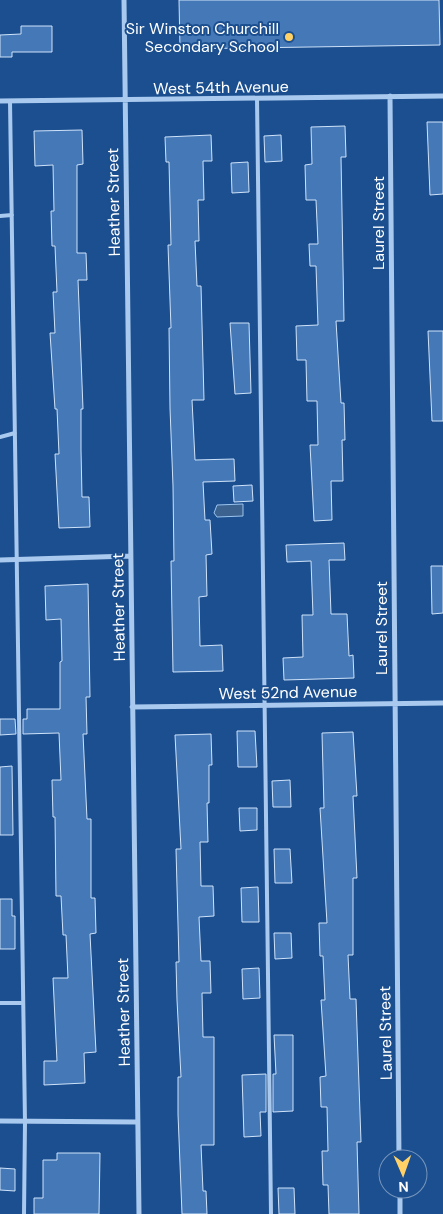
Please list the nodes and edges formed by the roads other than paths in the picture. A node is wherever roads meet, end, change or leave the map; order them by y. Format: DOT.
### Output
graph roads {
  1 [pos="124,0"];
  2 [pos="390,96"];
  3 [pos="443,96"];
  4 [pos="257,98"];
  5 [pos="124,100"];
  6 [pos="0,101"];
  7 [pos="10,101"];
  8 [pos="12,215"];
  9 [pos="0,216"];
  10 [pos="15,433"];
  11 [pos="0,437"];
  12 [pos="130,556"];
  13 [pos="17,558"];
  14 [pos="0,560"];
  15 [pos="443,703"];
  16 [pos="394,704"];
  17 [pos="132,706"];
  18 [pos="263,706"];
  19 [pos="0,1003"];
  20 [pos="22,1003"];
  21 [pos="0,1121"];
  22 [pos="25,1122"];
  23 [pos="137,1122"];
  24 [pos="399,1149"];
  25 [pos="400,1199"];
  26 [pos="24,1214"];
  27 [pos="139,1214"];
  28 [pos="271,1214"];
  29 [pos="400,1214"];
  1 -- 5 [label="street, Heather Street"];
  2 -- 3 [label="street, West 54th Avenue"];
  2 -- 4 [label="street, West 54th Avenue"];
  2 -- 16 [label="street, Laurel Street"];
  4 -- 5 [label="street, West 54th Avenue"];
  4 -- 18 [label="lane"];
  5 -- 7 [label="street, West 54th Avenue"];
  5 -- 12 [label="street, Heather Street"];
  6 -- 7 [label="street, West 54th Avenue"];
  7 -- 8 [label="lane"];
  8 -- 9 [label="lane"];
  8 -- 10 [label="lane"];
  10 -- 11 [label="lane"];
  10 -- 13 [label="lane"];
  12 -- 13 [label="street"];
  12 -- 17 [label="street, Heather Street"];
  13 -- 14 [label="street"];
  13 -- 20 [label="lane"];
  15 -- 16 [label="street, West 52nd Avenue"];
  16 -- 18 [label="street, West 52nd Avenue"];
  16 -- 24 [label="street, Laurel Street"];
  17 -- 18 [label="street, West 52nd Avenue"];
  17 -- 23 [label="street, Heather Street"];
  18 -- 28 [label="lane"];
  19 -- 20 [label="lane"];
  20 -- 22 [label="lane"];
  21 -- 22 [label="street"];
  22 -- 23 [label="street"];
  22 -- 26 [label="lane"];
  23 -- 27 [label="street, Heather Street"];
  25 -- 29 [label="street"];
}
